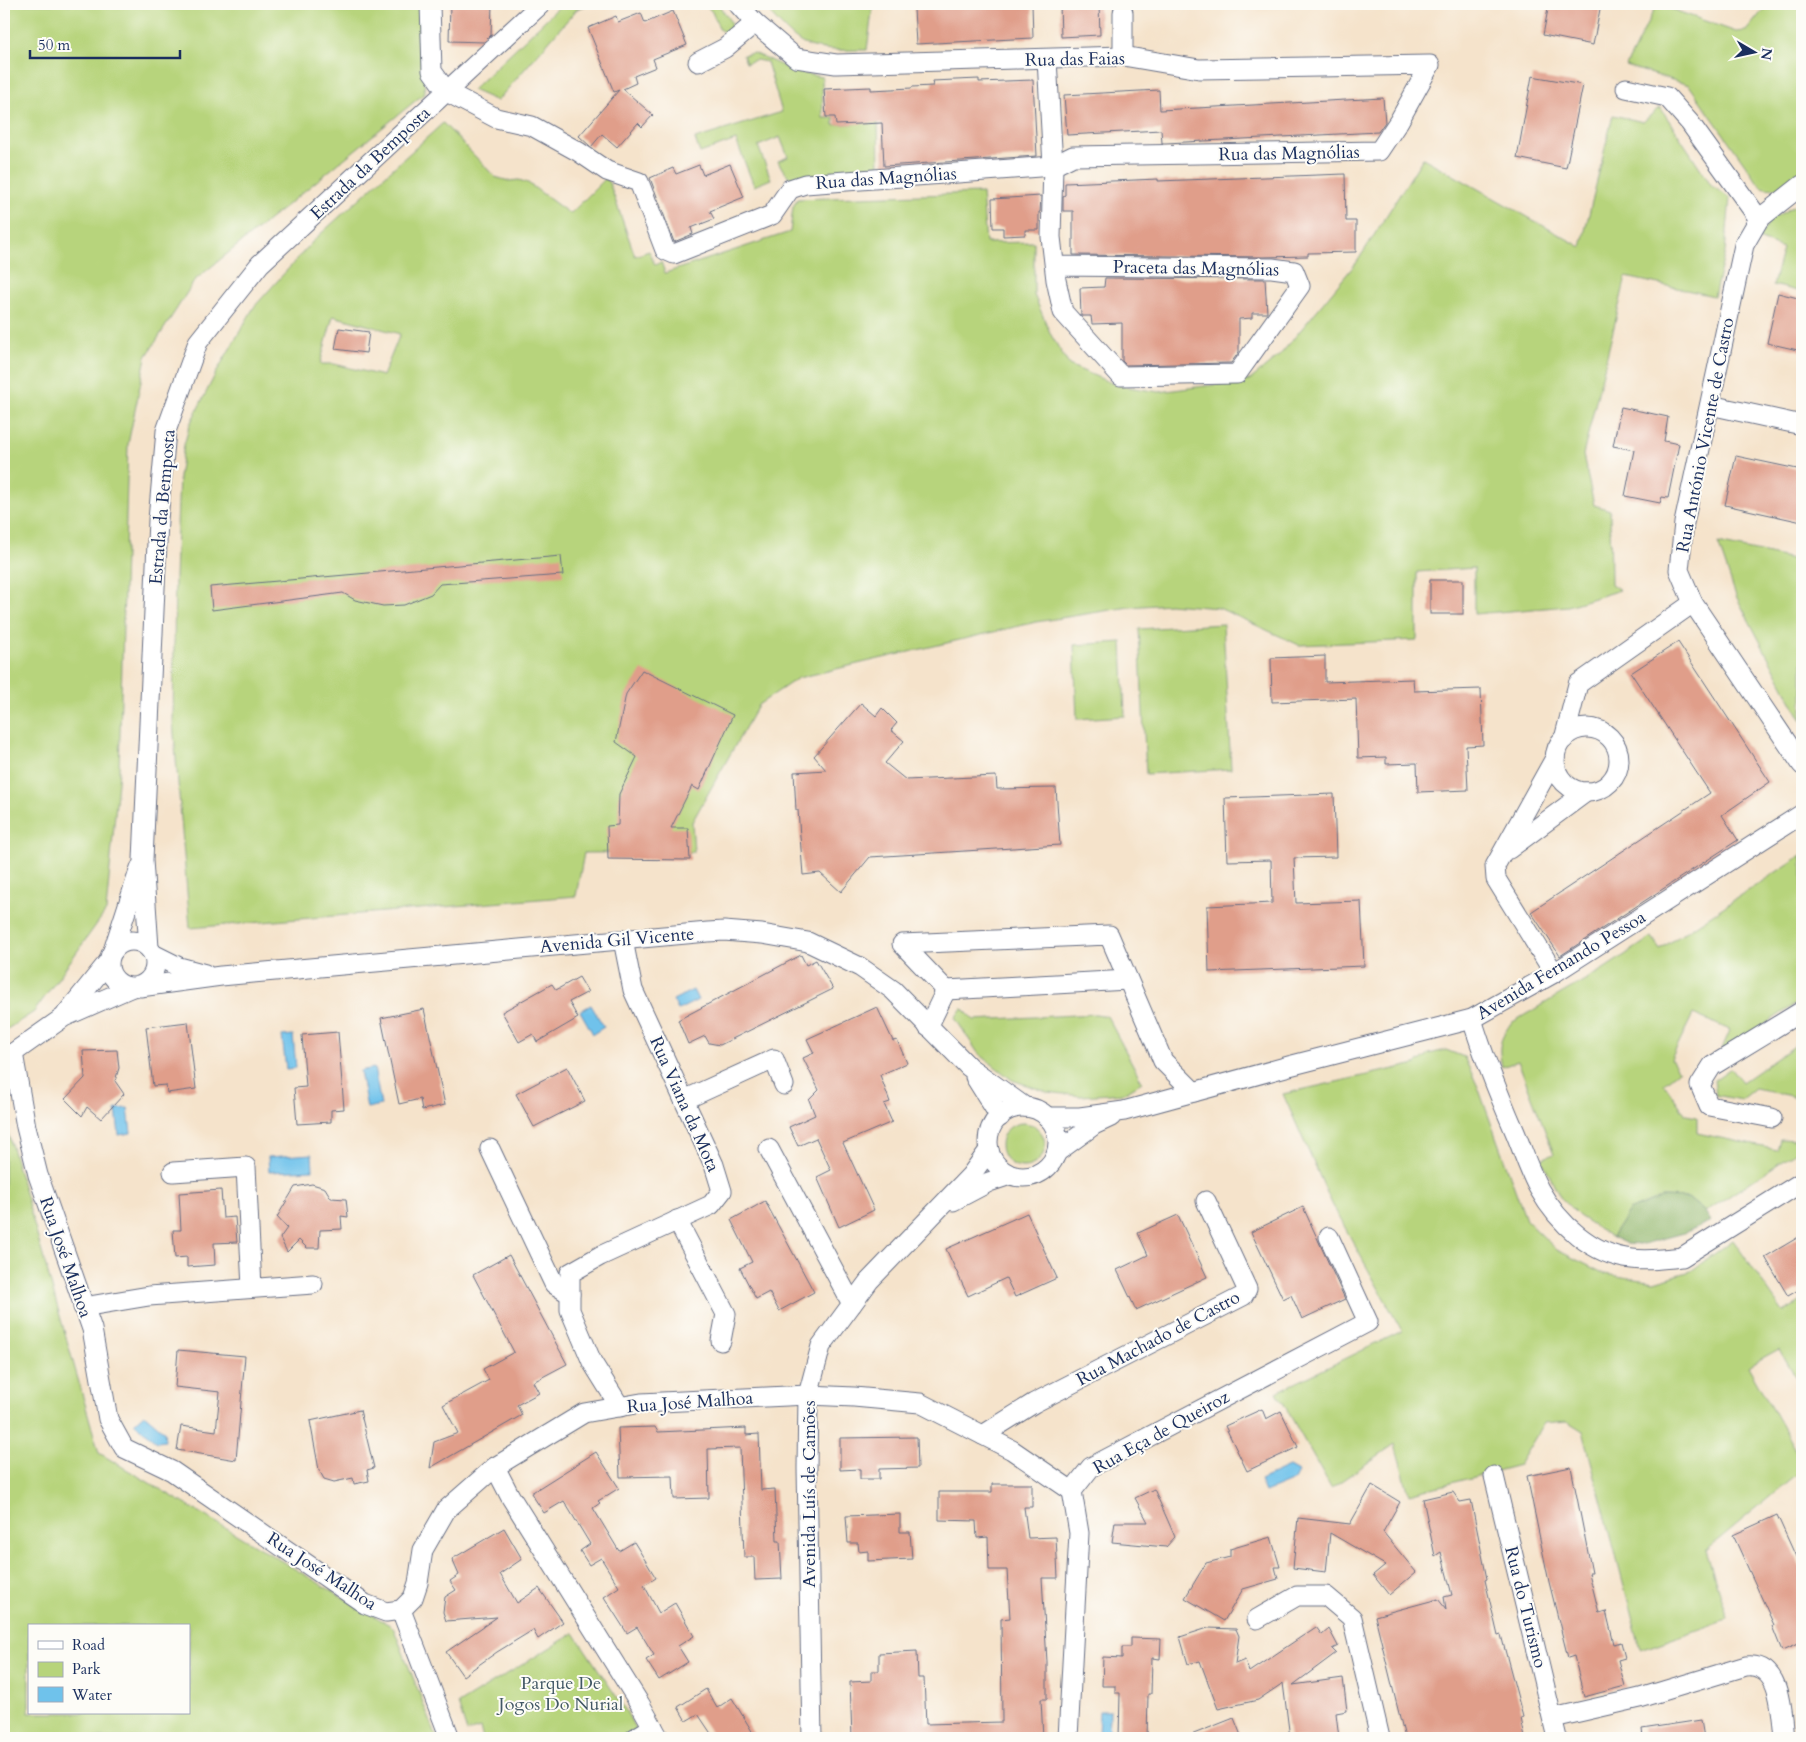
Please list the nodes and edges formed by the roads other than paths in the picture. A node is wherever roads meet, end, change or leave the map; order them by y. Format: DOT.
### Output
graph roads {
  1 [pos="430,4"];
  2 [pos="542,4"];
  3 [pos="738,4"];
  4 [pos="1122,12"];
  5 [pos="754,23"];
  6 [pos="1123,56"];
  7 [pos="1047,59"];
  8 [pos="698,62"];
  9 [pos="1626,88"];
  10 [pos="447,92"];
  11 [pos="1399,121"];
  12 [pos="1053,166"];
  13 [pos="1802,185"];
  14 [pos="1759,219"];
  15 [pos="1056,266"];
  16 [pos="1710,405"];
  17 [pos="1802,425"];
  18 [pos="1693,603"];
  19 [pos="1572,701"];
  20 [pos="1592,728"];
  21 [pos="1564,739"];
  22 [pos="1555,758"];
  23 [pos="1802,765"];
  24 [pos="1586,792"];
  25 [pos="1802,814"];
  26 [pos="1502,854"];
  27 [pos="143,860"];
  28 [pos="623,940"];
  29 [pos="151,951"];
  30 [pos="110,957"];
  31 [pos="1554,972"];
  32 [pos="221,976"];
  33 [pos="1128,980"];
  34 [pos="135,987"];
  35 [pos="946,990"];
  36 [pos="1802,1011"];
  37 [pos="64,1017"];
  38 [pos="1472,1019"];
  39 [pos="928,1027"];
  40 [pos="8,1054"];
  41 [pos="969,1067"];
  42 [pos="784,1085"];
  43 [pos="1194,1092"];
  44 [pos="684,1100"];
  45 [pos="1025,1107"];
  46 [pos="1124,1111"];
  47 [pos="1000,1117"];
  48 [pos="1047,1117"];
  49 [pos="1772,1118"];
  50 [pos="769,1148"];
  51 [pos="490,1149"];
  52 [pos="989,1150"];
  53 [pos="1057,1152"];
  54 [pos="173,1172"];
  55 [pos="1010,1174"];
  56 [pos="1802,1182"];
  57 [pos="1206,1201"];
  58 [pos="941,1207"];
  59 [pos="677,1220"];
  60 [pos="1329,1237"];
  61 [pos="313,1284"];
  62 [pos="252,1288"];
  63 [pos="570,1294"];
  64 [pos="852,1304"];
  65 [pos="82,1307"];
  66 [pos="721,1342"];
  67 [pos="808,1395"];
  68 [pos="620,1407"];
  69 [pos="983,1435"];
  70 [pos="495,1467"];
  71 [pos="1494,1476"];
  72 [pos="1072,1491"];
  73 [pos="401,1610"];
  74 [pos="1257,1618"];
  75 [pos="1553,1718"];
  76 [pos="656,1733"];
  77 [pos="450,1738"];
  78 [pos="635,1738"];
  79 [pos="812,1738"];
  80 [pos="1068,1738"];
  81 [pos="1380,1738"];
  82 [pos="1557,1738"];
  83 [pos="1784,1738"];
  1 -- 10 [label="street"];
  2 -- 10 [label="street, Estrada da Bemposta"];
  3 -- 5 [label="street, Rua das Faias"];
  4 -- 6 [label="street"];
  5 -- 7 [label="street, Rua das Faias"];
  5 -- 8 [label="street"];
  6 -- 7 [label="street, Rua das Faias"];
  6 -- 11 [label="street, Rua das Faias"];
  7 -- 12 [label="street"];
  9 -- 14 [label="street"];
  10 -- 12 [label="street, Rua das Magnólias"];
  10 -- 27 [label="street, Estrada da Bemposta"];
  11 -- 12 [label="street, Rua das Magnólias"];
  12 -- 15 [label="street"];
  13 -- 14 [label="street, Rua António Vicente de Castro"];
  14 -- 16 [label="street, Rua António Vicente de Castro"];
  15 -- 15 [label="street, Praceta das Magnólias"];
  16 -- 17 [label="street"];
  16 -- 18 [label="street, Rua António Vicente de Castro"];
  18 -- 19 [label="street"];
  18 -- 23 [label="street, Rua António Vicente de Castro"];
  19 -- 20 [label="street"];
  19 -- 21 [label="street"];
  20 -- 21 [label="street"];
  20 -- 24 [label="street"];
  21 -- 22 [label="street"];
  22 -- 24 [label="street"];
  22 -- 26 [label="street"];
  24 -- 26 [label="street"];
  25 -- 31 [label="street, Avenida Fernando Pessoa"];
  26 -- 31 [label="street"];
  27 -- 29 [label="street"];
  27 -- 30 [label="street"];
  28 -- 32 [label="street, Avenida Gil Vicente"];
  28 -- 39 [label="street, Avenida Gil Vicente"];
  28 -- 44 [label="street, Rua Viana da Mota"];
  29 -- 30 [label="street"];
  29 -- 32 [label="street"];
  29 -- 34 [label="street"];
  30 -- 34 [label="street"];
  30 -- 37 [label="street"];
  31 -- 38 [label="street, Avenida Fernando Pessoa"];
  32 -- 34 [label="street"];
  33 -- 35 [label="street"];
  33 -- 35 [label="street"];
  33 -- 43 [label="street"];
  34 -- 37 [label="street"];
  35 -- 39 [label="street"];
  36 -- 49 [label="street"];
  37 -- 40 [label="street"];
  38 -- 43 [label="street, Avenida Fernando Pessoa"];
  38 -- 56 [label="street"];
  39 -- 41 [label="street, Avenida Gil Vicente"];
  40 -- 65 [label="street, Rua José Malhoa"];
  41 -- 45 [label="street"];
  41 -- 47 [label="street"];
  42 -- 44 [label="street"];
  43 -- 46 [label="street, Avenida Fernando Pessoa"];
  44 -- 59 [label="street, Rua Viana da Mota"];
  45 -- 47 [label="street"];
  45 -- 48 [label="street"];
  46 -- 48 [label="street"];
  46 -- 53 [label="street"];
  47 -- 52 [label="street"];
  48 -- 53 [label="street"];
  50 -- 64 [label="street"];
  51 -- 63 [label="street"];
  52 -- 55 [label="street"];
  52 -- 58 [label="street"];
  53 -- 55 [label="street"];
  54 -- 62 [label="street"];
  55 -- 58 [label="street"];
  57 -- 69 [label="street, Rua Machado de Castro"];
  58 -- 64 [label="street, Avenida Luís de Camões"];
  59 -- 63 [label="street, Rua Viana da Mota"];
  59 -- 66 [label="street"];
  60 -- 72 [label="street, Rua Eça de Queiroz"];
  61 -- 62 [label="street"];
  62 -- 65 [label="street"];
  63 -- 68 [label="street, Rua Viana da Mota"];
  64 -- 67 [label="street, Avenida Luís de Camões"];
  65 -- 73 [label="street, Rua José Malhoa"];
  67 -- 68 [label="street, Rua José Malhoa"];
  67 -- 69 [label="street, Rua José Malhoa"];
  67 -- 79 [label="street, Avenida Luís de Camões"];
  68 -- 70 [label="street, Rua José Malhoa"];
  69 -- 72 [label="street, Rua José Malhoa"];
  70 -- 73 [label="street, Rua José Malhoa"];
  70 -- 76 [label="street"];
  71 -- 75 [label="street, Rua do Turismo"];
  72 -- 80 [label="street"];
  73 -- 77 [label="street"];
  74 -- 81 [label="street"];
  75 -- 82 [label="street, Rua do Turismo"];
  75 -- 83 [label="street"];
  76 -- 78 [label="street"];
}
